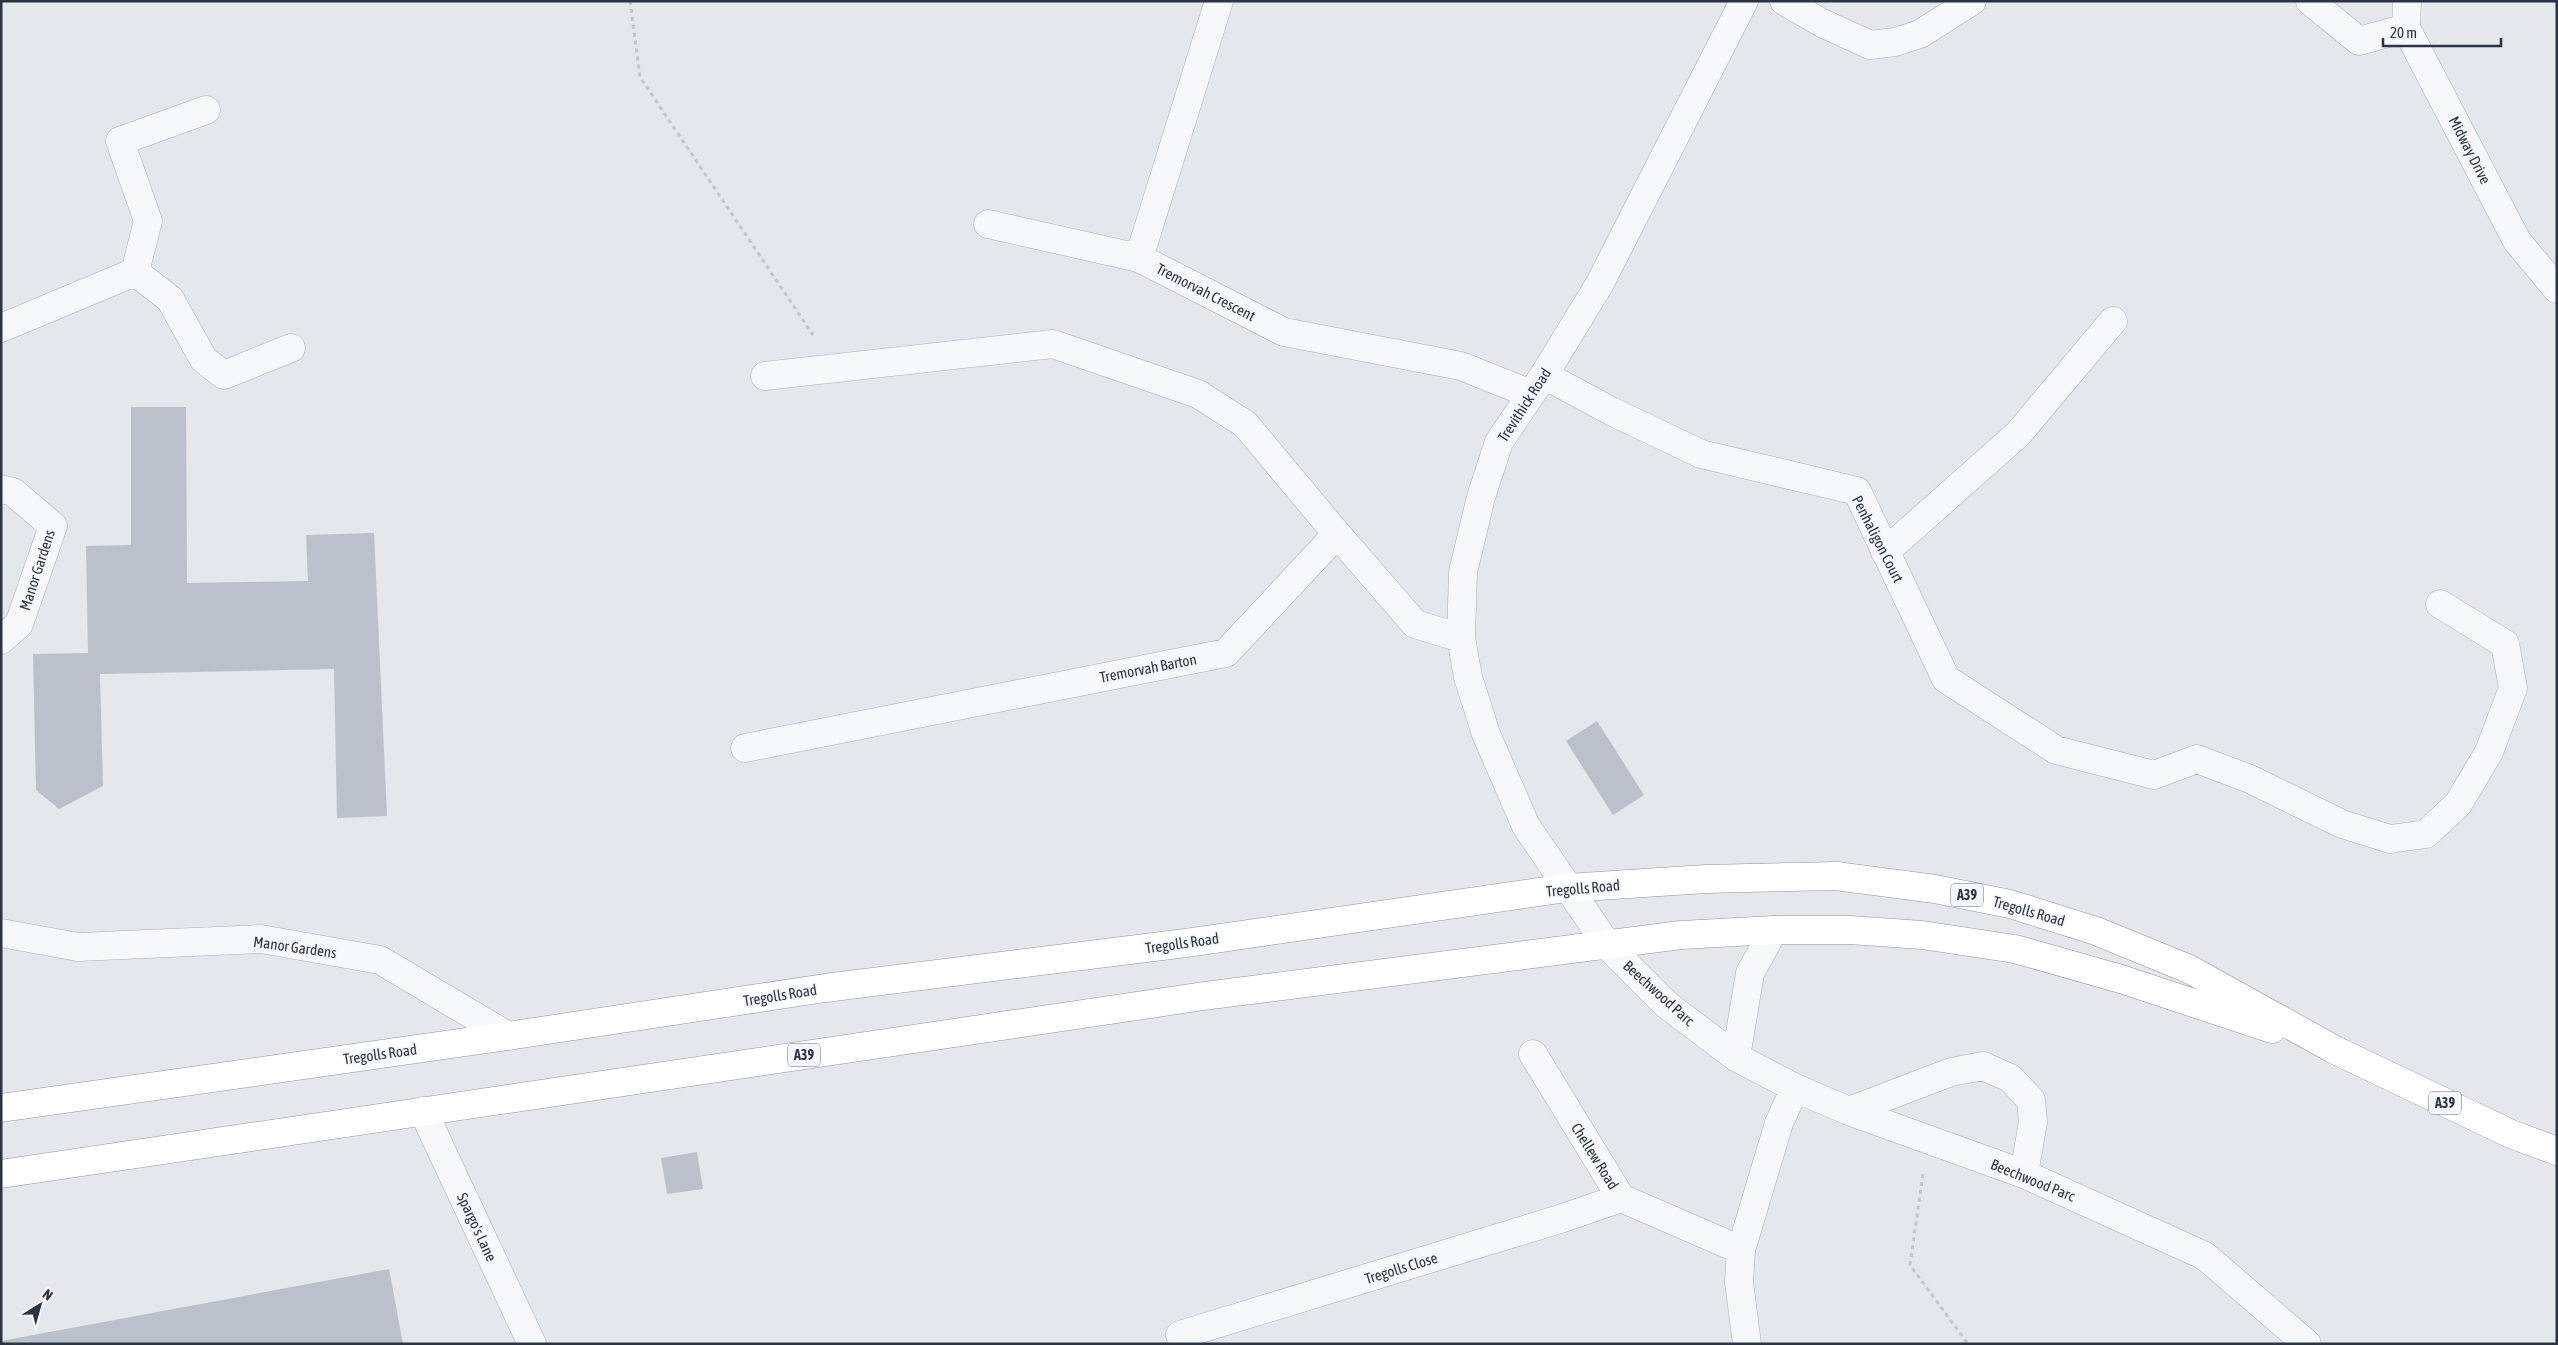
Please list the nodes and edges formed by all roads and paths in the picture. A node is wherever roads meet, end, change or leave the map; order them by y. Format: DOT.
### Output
graph roads {
  1 [pos="630,1"];
  2 [pos="1219,1"];
  3 [pos="1744,1"];
  4 [pos="1784,1"];
  5 [pos="1972,1"];
  6 [pos="2310,1"];
  7 [pos="2407,1"];
  8 [pos="2406,28"];
  9 [pos="206,110"];
  10 [pos="988,224"];
  11 [pos="1139,258"];
  12 [pos="135,272"];
  13 [pos="2557,289"];
  14 [pos="2113,322"];
  15 [pos="1,328"];
  16 [pos="291,348"];
  17 [pos="835,368"];
  18 [pos="766,376"];
  19 [pos="1538,384"];
  20 [pos="1,489"];
  21 [pos="1337,534"];
  22 [pos="1885,552"];
  23 [pos="2440,604"];
  24 [pos="1461,638"];
  25 [pos="1,640"];
  26 [pos="745,748"];
  27 [pos="1567,888"];
  28 [pos="1774,930"];
  29 [pos="1,933"];
  30 [pos="1608,946"];
  31 [pos="508,1036"];
  32 [pos="2335,1050"];
  33 [pos="1533,1054"];
  34 [pos="1736,1057"];
  35 [pos="1795,1088"];
  36 [pos="1,1108"];
  37 [pos="423,1111"];
  38 [pos="1849,1111"];
  39 [pos="1928,1140"];
  40 [pos="2557,1151"];
  41 [pos="1,1174"];
  42 [pos="2024,1174"];
  43 [pos="1621,1198"];
  44 [pos="1741,1250"];
  45 [pos="1180,1335"];
  46 [pos="532,1344"];
  47 [pos="1747,1344"];
  48 [pos="1968,1344"];
  49 [pos="2307,1344"];
  1 -- 17 [label="path"];
  2 -- 11 [label="street, Tremorvah Crescent"];
  3 -- 19 [label="street, Trevithick Road"];
  4 -- 5 [label="street"];
  6 -- 8 [label="street"];
  7 -- 8 [label="street, Midway Drive"];
  8 -- 13 [label="street, Midway Drive"];
  9 -- 12 [label="street"];
  10 -- 11 [label="street"];
  11 -- 19 [label="street, Tremorvah Crescent"];
  12 -- 15 [label="street"];
  12 -- 16 [label="street"];
  14 -- 22 [label="street"];
  17 -- 18 [label="street"];
  17 -- 21 [label="street"];
  19 -- 22 [label="street, Penhaligon Court"];
  19 -- 24 [label="street, Trevithick Road"];
  20 -- 25 [label="street, Manor Gardens"];
  21 -- 24 [label="street"];
  21 -- 26 [label="street, Tremorvah Barton"];
  22 -- 23 [label="street, Penhaligon Court"];
  24 -- 27 [label="street, Trevithick Road"];
  27 -- 30 [label="street, Beechwood Parc"];
  27 -- 31 [label="highway, Tregolls Road / A39"];
  27 -- 32 [label="highway, Tregolls Road / A39"];
  28 -- 30 [label="highway, Tregolls Road / A39"];
  28 -- 32 [label="highway, Tregolls Road / A39"];
  28 -- 34 [label="street"];
  29 -- 31 [label="street, Manor Gardens"];
  30 -- 34 [label="street, Beechwood Parc"];
  30 -- 37 [label="highway, Tregolls Road / A39"];
  31 -- 36 [label="highway, Tregolls Road / A39"];
  32 -- 40 [label="highway, Tregolls Road / A39"];
  33 -- 43 [label="street, Chellew Road"];
  34 -- 35 [label="street, Beechwood Parc"];
  35 -- 38 [label="street, Beechwood Parc"];
  35 -- 44 [label="street"];
  37 -- 41 [label="highway, Tregolls Road / A39"];
  37 -- 46 [label="street, Spargo's Lane"];
  38 -- 39 [label="street, Beechwood Parc"];
  38 -- 42 [label="street"];
  39 -- 42 [label="street, Beechwood Parc"];
  39 -- 48 [label="path"];
  42 -- 49 [label="street, Beechwood Parc"];
  43 -- 44 [label="street, Chellew Road"];
  43 -- 45 [label="street, Tregolls Close"];
  44 -- 47 [label="street"];
}
